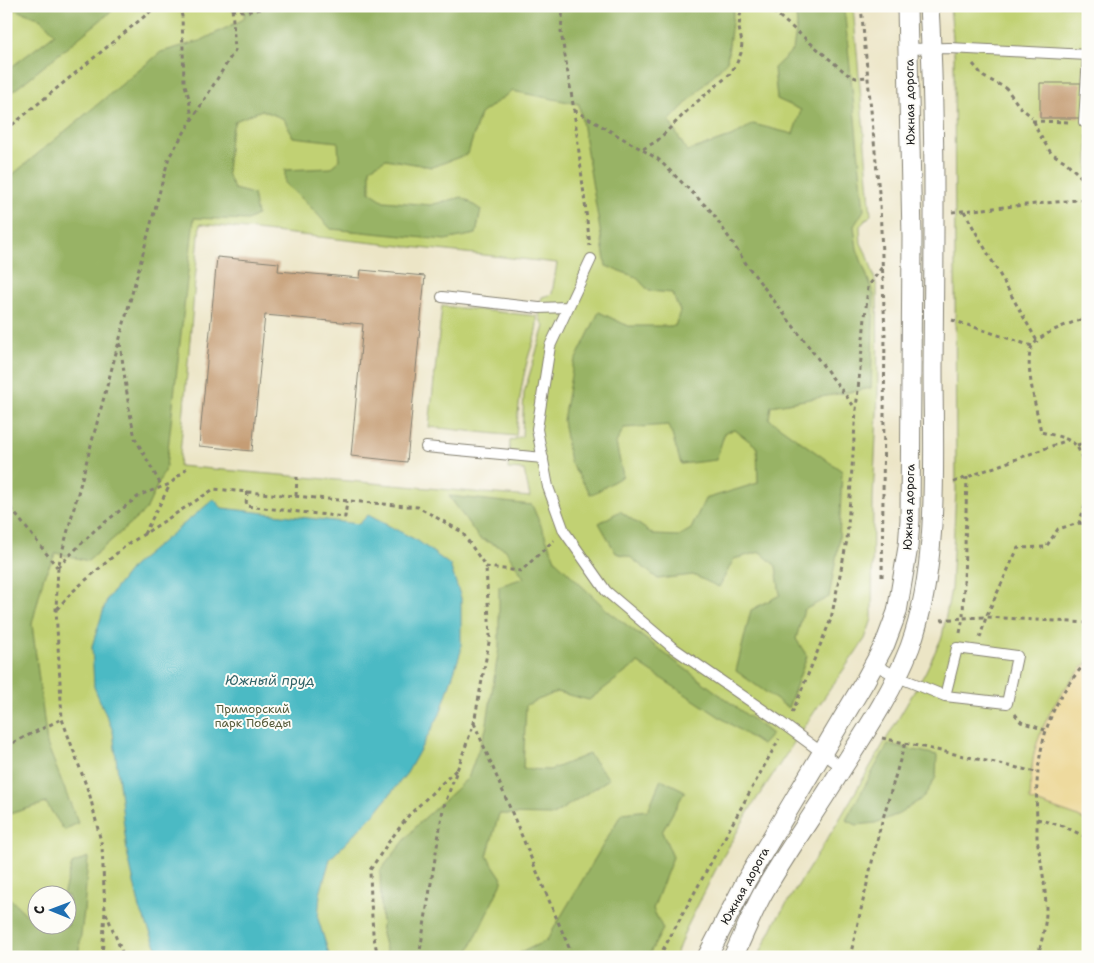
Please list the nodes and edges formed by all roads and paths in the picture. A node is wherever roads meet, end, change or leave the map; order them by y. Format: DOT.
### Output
graph roads {
  1 [pos="157,6"];
  2 [pos="179,6"];
  3 [pos="269,6"];
  4 [pos="563,6"];
  5 [pos="743,6"];
  6 [pos="767,6"];
  7 [pos="862,6"];
  8 [pos="907,6"];
  9 [pos="929,6"];
  10 [pos="232,8"];
  11 [pos="931,48"];
  12 [pos="908,49"];
  13 [pos="961,49"];
  14 [pos="1088,56"];
  15 [pos="868,77"];
  16 [pos="574,110"];
  17 [pos="192,120"];
  18 [pos="1033,120"];
  19 [pos="1084,122"];
  20 [pos="6,130"];
  21 [pos="643,149"];
  22 [pos="1088,177"];
  23 [pos="1088,184"];
  24 [pos="1088,198"];
  25 [pos="964,211"];
  26 [pos="951,212"];
  27 [pos="591,259"];
  28 [pos="882,267"];
  29 [pos="442,297"];
  30 [pos="567,307"];
  31 [pos="1088,317"];
  32 [pos="952,320"];
  33 [pos="119,342"];
  34 [pos="1037,342"];
  35 [pos="1032,346"];
  36 [pos="856,410"];
  37 [pos="1070,439"];
  38 [pos="1088,442"];
  39 [pos="1077,445"];
  40 [pos="426,447"];
  41 [pos="543,458"];
  42 [pos="188,467"];
  43 [pos="297,477"];
  44 [pos="967,477"];
  45 [pos="954,482"];
  46 [pos="1088,482"];
  47 [pos="170,484"];
  48 [pos="162,487"];
  49 [pos="247,492"];
  50 [pos="296,496"];
  51 [pos="1088,497"];
  52 [pos="347,501"];
  53 [pos="6,502"];
  54 [pos="1079,523"];
  55 [pos="1088,524"];
  56 [pos="564,531"];
  57 [pos="144,535"];
  58 [pos="58,567"];
  59 [pos="486,567"];
  60 [pos="882,583"];
  61 [pos="56,610"];
  62 [pos="986,617"];
  63 [pos="963,618"];
  64 [pos="940,620"];
  65 [pos="1088,623"];
  66 [pos="957,648"];
  67 [pos="976,650"];
  68 [pos="1088,661"];
  69 [pos="874,664"];
  70 [pos="898,676"];
  71 [pos="945,696"];
  72 [pos="1007,703"];
  73 [pos="62,720"];
  74 [pos="474,723"];
  75 [pos="786,726"];
  76 [pos="1046,730"];
  77 [pos="882,738"];
  78 [pos="905,743"];
  79 [pos="6,746"];
  80 [pos="822,753"];
  81 [pos="458,768"];
  82 [pos="843,768"];
  83 [pos="1036,772"];
  84 [pos="1037,819"];
  85 [pos="1088,838"];
  86 [pos="105,911"];
  87 [pos="102,957"];
  88 [pos="124,957"];
  89 [pos="378,957"];
  90 [pos="419,957"];
  91 [pos="573,957"];
  92 [pos="659,957"];
  93 [pos="706,957"];
  94 [pos="733,957"];
  95 [pos="850,957"];
  96 [pos="1038,957"];
  1 -- 20 [label="path"];
  2 -- 17 [label="path"];
  3 -- 10 [label="path"];
  4 -- 16 [label="path"];
  5 -- 21 [label="path"];
  6 -- 15 [label="path"];
  7 -- 15 [label="path"];
  8 -- 12 [label="street, Южная дорога"];
  9 -- 11 [label="street, Южная дорога"];
  10 -- 17 [label="path"];
  11 -- 12 [label="lane"];
  11 -- 13 [label="lane"];
  11 -- 70 [label="street, Южная дорога"];
  12 -- 69 [label="street, Южная дорога"];
  13 -- 14 [label="lane"];
  13 -- 18 [label="path"];
  14 -- 19 [label="lane"];
  15 -- 28 [label="path"];
  16 -- 21 [label="path"];
  16 -- 27 [label="path"];
  17 -- 33 [label="path"];
  18 -- 19 [label="path"];
  18 -- 23 [label="path"];
  19 -- 22 [label="path"];
  21 -- 36 [label="path"];
  24 -- 25 [label="path"];
  25 -- 26 [label="path"];
  25 -- 34 [label="path"];
  27 -- 30 [label="lane"];
  28 -- 36 [label="path"];
  28 -- 60 [label="path"];
  29 -- 30 [label="lane"];
  30 -- 41 [label="lane"];
  31 -- 34 [label="path"];
  32 -- 35 [label="path"];
  33 -- 48 [label="path"];
  33 -- 58 [label="path"];
  34 -- 35 [label="path"];
  35 -- 37 [label="path"];
  36 -- 75 [label="path"];
  37 -- 39 [label="path"];
  37 -- 44 [label="path"];
  38 -- 39 [label="path"];
  39 -- 46 [label="path"];
  40 -- 41 [label="lane"];
  41 -- 56 [label="lane"];
  42 -- 47 [label="path"];
  43 -- 50 [label="path"];
  44 -- 45 [label="path"];
  44 -- 63 [label="path"];
  47 -- 48 [label="path"];
  47 -- 57 [label="path"];
  48 -- 58 [label="path"];
  49 -- 50 [label="path"];
  49 -- 52 [label="path"];
  49 -- 57 [label="path"];
  50 -- 52 [label="path"];
  51 -- 54 [label="path"];
  52 -- 59 [label="path"];
  53 -- 58 [label="path"];
  54 -- 55 [label="path"];
  54 -- 62 [label="path"];
  56 -- 59 [label="path"];
  56 -- 75 [label="lane"];
  57 -- 61 [label="path"];
  58 -- 61 [label="path"];
  59 -- 74 [label="path"];
  61 -- 73 [label="path"];
  62 -- 63 [label="path"];
  62 -- 65 [label="path"];
  62 -- 67 [label="path"];
  63 -- 64 [label="path"];
  63 -- 66 [label="path"];
  66 -- 67 [label="lane"];
  66 -- 71 [label="lane"];
  67 -- 72 [label="lane"];
  68 -- 76 [label="path"];
  69 -- 70 [label="lane"];
  69 -- 80 [label="street, Южная дорога"];
  70 -- 71 [label="lane"];
  70 -- 82 [label="street, Южная дорога"];
  71 -- 72 [label="lane"];
  72 -- 76 [label="path"];
  73 -- 79 [label="path"];
  73 -- 86 [label="path"];
  74 -- 81 [label="path"];
  74 -- 91 [label="path"];
  75 -- 80 [label="lane"];
  75 -- 92 [label="path"];
  76 -- 83 [label="path"];
  77 -- 78 [label="path"];
  78 -- 83 [label="path"];
  78 -- 95 [label="path"];
  80 -- 82 [label="lane"];
  80 -- 93 [label="street, Южная дорога"];
  81 -- 89 [label="path"];
  81 -- 90 [label="path"];
  82 -- 94 [label="street, Южная дорога"];
  83 -- 84 [label="path"];
  84 -- 85 [label="path"];
  84 -- 96 [label="path"];
  86 -- 87 [label="path"];
  86 -- 88 [label="path"];
}
